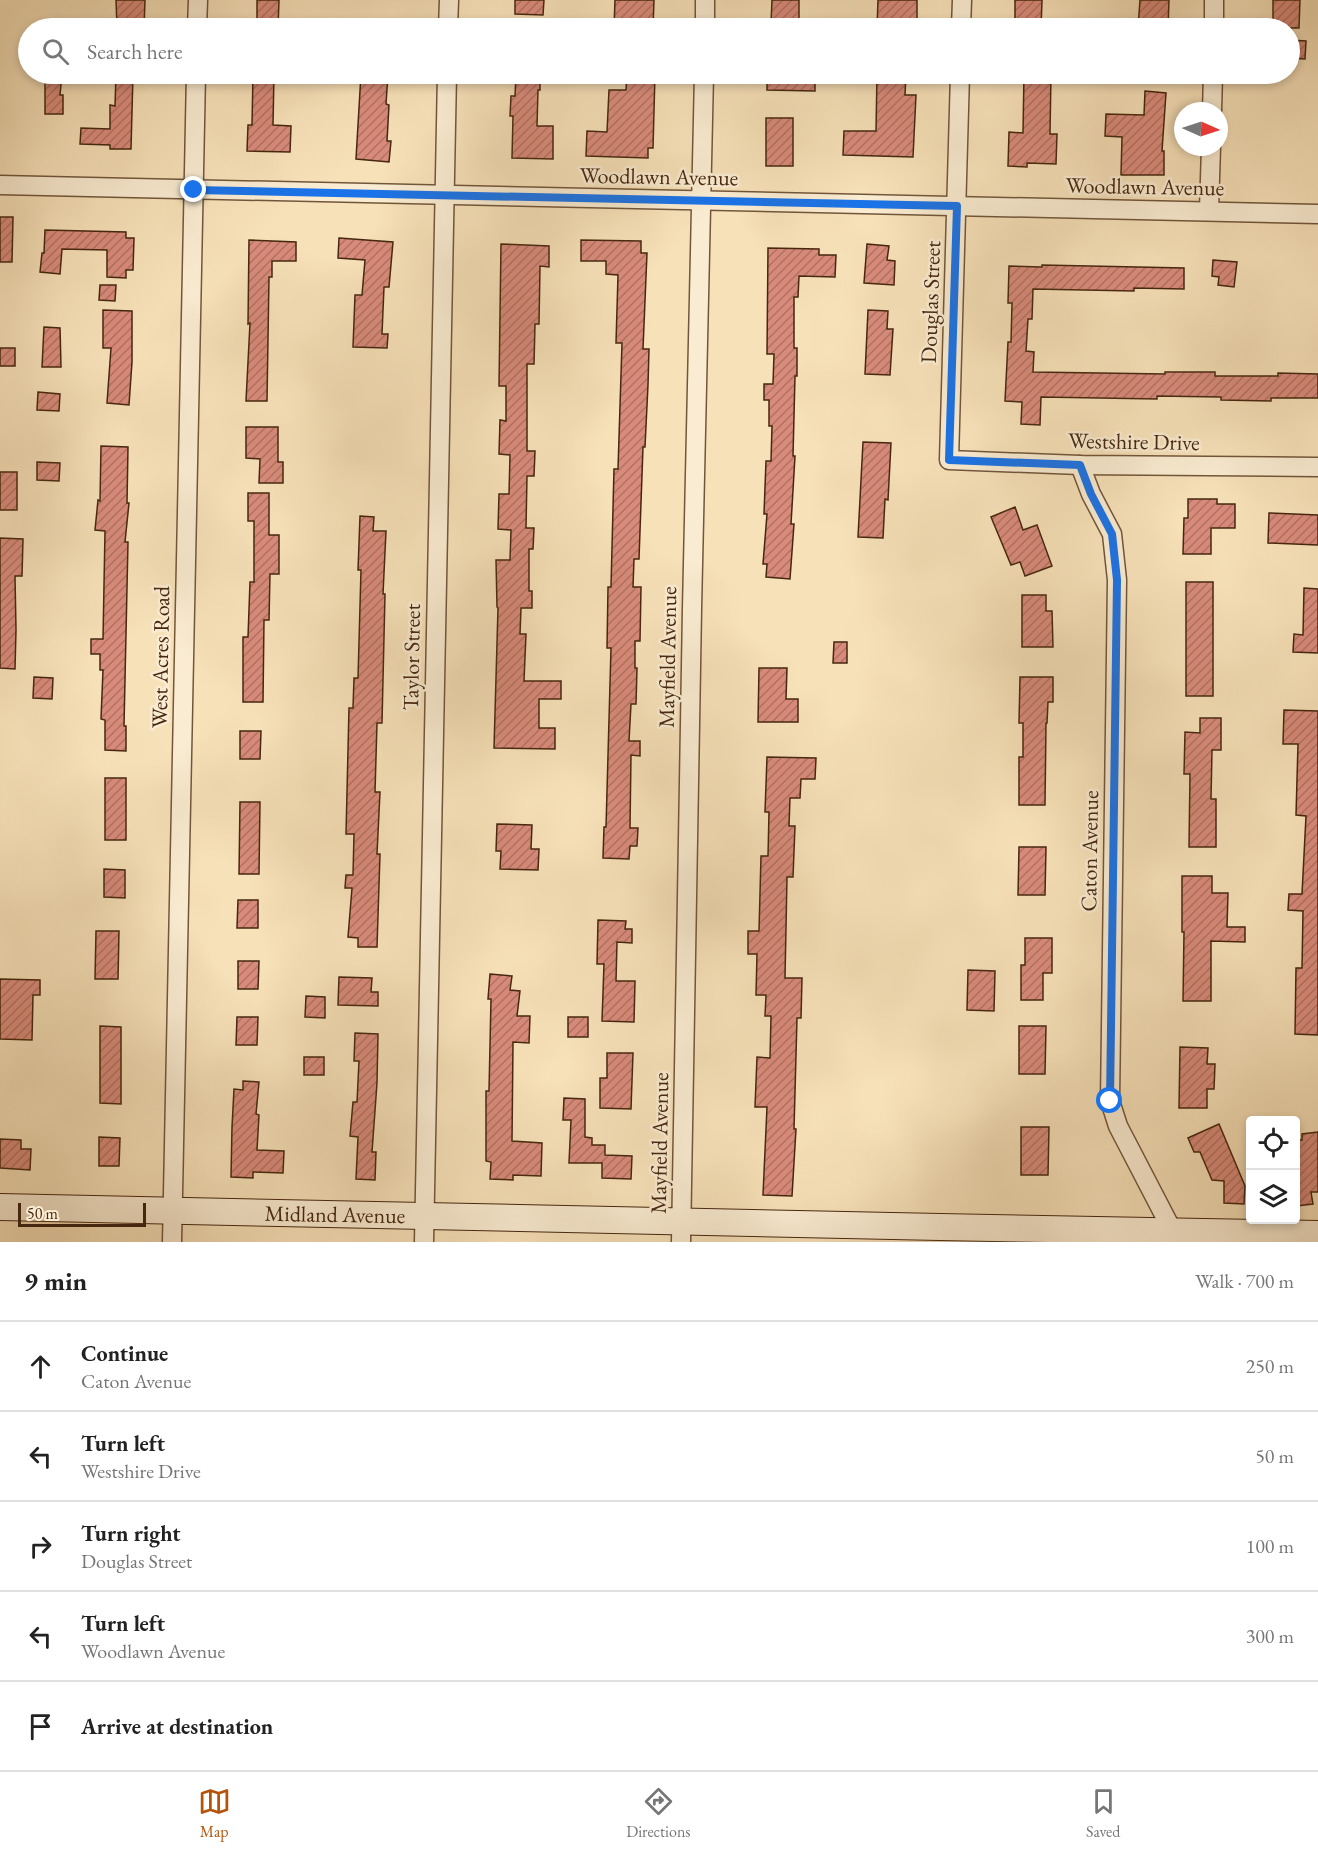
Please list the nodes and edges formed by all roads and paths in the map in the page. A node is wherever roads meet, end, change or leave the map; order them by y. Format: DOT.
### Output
graph roads {
  1 [pos="198,0"];
  2 [pos="449,0"];
  3 [pos="705,0"];
  4 [pos="962,0"];
  5 [pos="1214,0"];
  6 [pos="197,18"];
  7 [pos="448,18"];
  8 [pos="705,18"];
  9 [pos="961,18"];
  10 [pos="1214,18"];
  11 [pos="196,84"];
  12 [pos="447,84"];
  13 [pos="704,84"];
  14 [pos="960,84"];
  15 [pos="1213,84"];
  16 [pos="1212,102"];
  17 [pos="1211,156"];
  18 [pos="0,186"];
  19 [pos="194,190"];
  20 [pos="445,196"];
  21 [pos="701,200"];
  22 [pos="957,206"];
  23 [pos="1209,210"];
  24 [pos="1318,214"];
  25 [pos="949,460"];
  26 [pos="1080,465"];
  27 [pos="1318,467"];
  28 [pos="0,1207"];
  29 [pos="173,1211"];
  30 [pos="425,1216"];
  31 [pos="1172,1230"];
  32 [pos="682,1232"];
  33 [pos="1318,1234"];
  34 [pos="939,1235"];
  35 [pos="1198,1237"];
  36 [pos="172,1242"];
  37 [pos="424,1242"];
  1 -- 6 [label="street"];
  2 -- 7 [label="street"];
  3 -- 8 [label="street"];
  4 -- 9 [label="street"];
  5 -- 10 [label="street"];
  11 -- 19 [label="street, West Acres Road"];
  12 -- 20 [label="street, Taylor Street"];
  13 -- 21 [label="street, Mayfield Avenue"];
  14 -- 22 [label="street, Douglas Street"];
  15 -- 16 [label="street"];
  17 -- 23 [label="street"];
  18 -- 19 [label="street, Woodlawn Avenue"];
  19 -- 20 [label="street, Woodlawn Avenue"];
  19 -- 29 [label="street, West Acres Road"];
  20 -- 21 [label="street, Woodlawn Avenue"];
  20 -- 30 [label="street, Taylor Street"];
  21 -- 22 [label="street, Woodlawn Avenue"];
  21 -- 32 [label="street, Mayfield Avenue"];
  22 -- 23 [label="street, Woodlawn Avenue"];
  22 -- 25 [label="street, Douglas Street"];
  23 -- 24 [label="street, Woodlawn Avenue"];
  25 -- 26 [label="street, Westshire Drive"];
  26 -- 27 [label="street, Westshire Drive"];
  26 -- 31 [label="street, Caton Avenue"];
  28 -- 29 [label="main road, Midland Avenue"];
  29 -- 30 [label="main road, Midland Avenue"];
  29 -- 36 [label="street, West Acres Road"];
  30 -- 32 [label="main road, Midland Avenue"];
  30 -- 37 [label="street, Taylor Street"];
  31 -- 34 [label="main road, Midland Avenue"];
  31 -- 35 [label="main road, Midland Avenue"];
  32 -- 34 [label="main road, Midland Avenue"];
  33 -- 35 [label="main road, Midland Avenue"];
}
